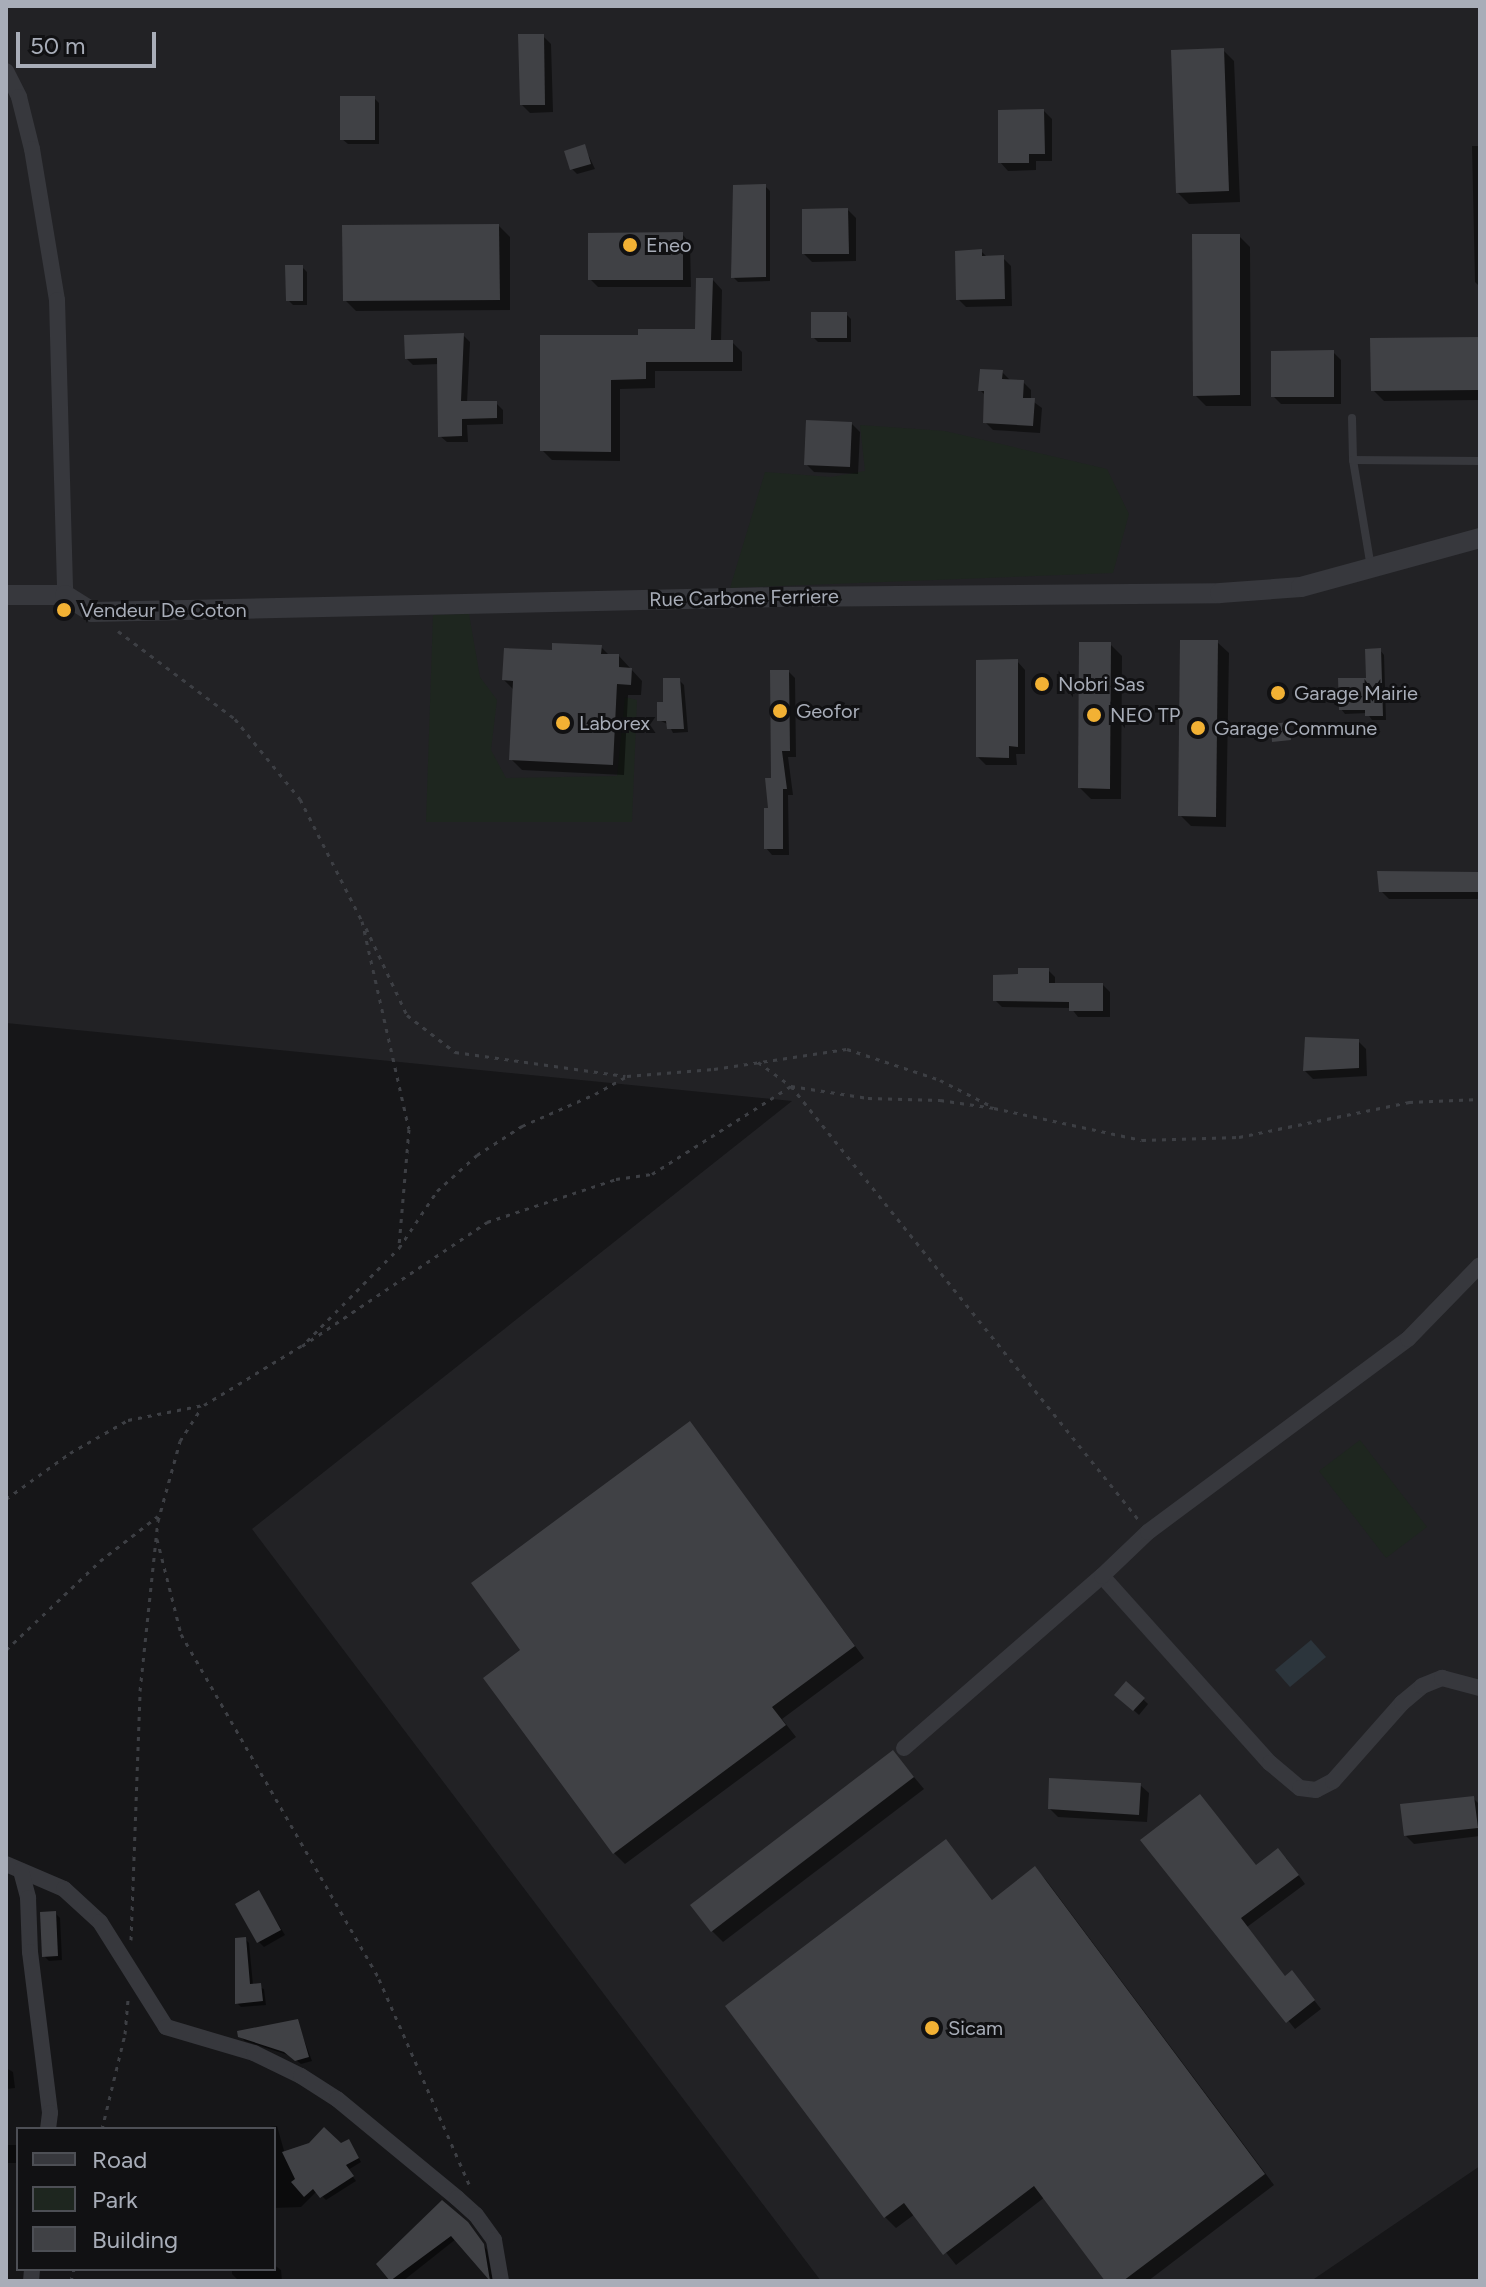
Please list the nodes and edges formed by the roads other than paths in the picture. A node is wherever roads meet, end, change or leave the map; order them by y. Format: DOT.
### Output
graph roads {
  1 [pos="6,71"];
  2 [pos="1352,418"];
  3 [pos="1353,460"];
  4 [pos="1480,461"];
  5 [pos="1480,538"];
  6 [pos="1371,569"];
  7 [pos="6,595"];
  8 [pos="65,595"];
  9 [pos="1480,1265"];
  10 [pos="1102,1576"];
  11 [pos="1480,1688"];
  12 [pos="904,1748"];
  13 [pos="13,1868"];
  14 [pos="48,2127"];
  15 [pos="501,2281"];
  1 -- 8 [label="street"];
  2 -- 3 [label="lane"];
  3 -- 4 [label="lane"];
  3 -- 6 [label="lane"];
  5 -- 6 [label="street, Rue Carbone Ferriere"];
  6 -- 8 [label="street, Rue Carbone Ferriere"];
  7 -- 8 [label="street"];
  9 -- 10 [label="street"];
  10 -- 11 [label="street"];
  10 -- 12 [label="street"];
  13 -- 14 [label="street"];
  13 -- 15 [label="street"];
}
